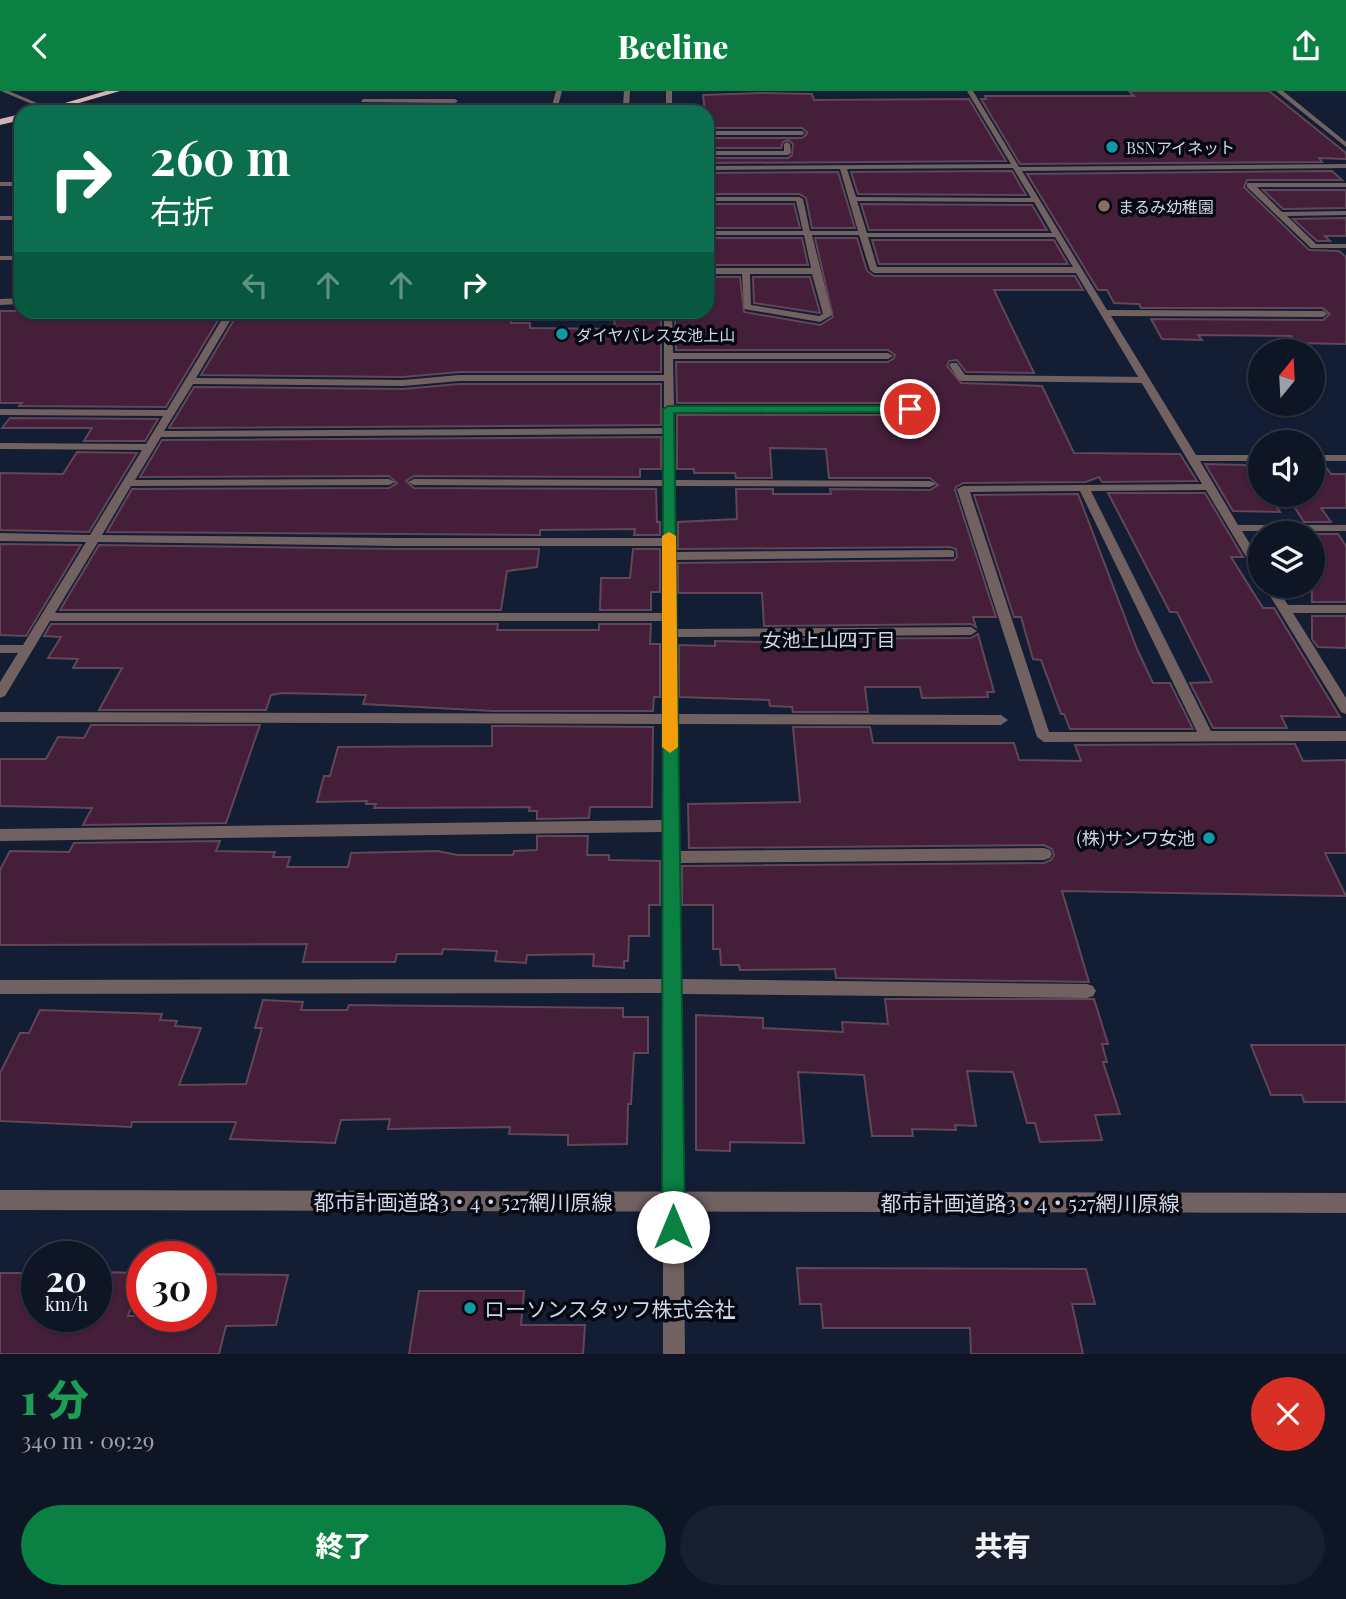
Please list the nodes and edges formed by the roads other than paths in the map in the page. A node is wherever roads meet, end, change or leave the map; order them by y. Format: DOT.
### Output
graph roads {
  1 [pos="4,91"];
  2 [pos="116,91"];
  3 [pos="369,91"];
  4 [pos="970,91"];
  5 [pos="1279,91"];
  6 [pos="455,101"];
  7 [pos="31,105"];
  8 [pos="65,105"];
  9 [pos="714,133"];
  10 [pos="802,133"];
  11 [pos="787,144"];
  12 [pos="1346,145"];
  13 [pos="714,153"];
  14 [pos="1346,166"];
  15 [pos="843,167"];
  16 [pos="714,168"];
  17 [pos="1016,168"];
  18 [pos="1346,185"];
  19 [pos="714,199"];
  20 [pos="854,199"];
  21 [pos="1036,200"];
  22 [pos="1279,213"];
  23 [pos="1346,213"];
  24 [pos="714,233"];
  25 [pos="807,233"];
  26 [pos="862,234"];
  27 [pos="1057,235"];
  28 [pos="1346,246"];
  29 [pos="1078,269"];
  30 [pos="714,271"];
  31 [pos="746,271"];
  32 [pos="816,271"];
  33 [pos="1104,313"];
  34 [pos="1323,314"];
  35 [pos="227,319"];
  36 [pos="668,319"];
  37 [pos="668,356"];
  38 [pos="888,356"];
  39 [pos="954,365"];
  40 [pos="668,378"];
  41 [pos="1145,380"];
  42 [pos="190,381"];
  43 [pos="668,409"];
  44 [pos="910,409"];
  45 [pos="0,412"];
  46 [pos="171,413"];
  47 [pos="669,431"];
  48 [pos="158,434"];
  49 [pos="0,446"];
  50 [pos="150,447"];
  51 [pos="1193,458"];
  52 [pos="1248,458"];
  53 [pos="1325,458"];
  54 [pos="1346,459"];
  55 [pos="389,482"];
  56 [pos="414,482"];
  57 [pos="128,483"];
  58 [pos="669,484"];
  59 [pos="930,484"];
  60 [pos="1210,487"];
  61 [pos="1084,488"];
  62 [pos="1234,528"];
  63 [pos="1346,528"];
  64 [pos="0,537"];
  65 [pos="95,538"];
  66 [pos="669,549"];
  67 [pos="1248,551"];
  68 [pos="950,554"];
  69 [pos="1278,598"];
  70 [pos="1284,608"];
  71 [pos="1346,609"];
  72 [pos="47,617"];
  73 [pos="669,617"];
  74 [pos="971,631"];
  75 [pos="670,633"];
  76 [pos="0,649"];
  77 [pos="27,649"];
  78 [pos="0,693"];
  79 [pos="1345,704"];
  80 [pos="0,717"];
  81 [pos="670,718"];
  82 [pos="1001,720"];
  83 [pos="1346,736"];
  84 [pos="1207,738"];
  85 [pos="671,826"];
  86 [pos="0,835"];
  87 [pos="1044,854"];
  88 [pos="671,856"];
  89 [pos="672,986"];
  90 [pos="0,987"];
  91 [pos="1087,991"];
  92 [pos="0,1200"];
  93 [pos="673,1201"];
  94 [pos="1346,1203"];
  95 [pos="674,1354"];
  1 -- 7 [label="street"];
  2 -- 8 [label="highway"];
  3 -- 6 [label="street"];
  4 -- 17 [label="street"];
  5 -- 12 [label="street"];
  9 -- 10 [label="street"];
  11 -- 13 [label="street"];
  14 -- 17 [label="street"];
  15 -- 16 [label="street"];
  15 -- 17 [label="street"];
  15 -- 20 [label="street"];
  17 -- 21 [label="street"];
  18 -- 22 [label="street"];
  19 -- 25 [label="street"];
  20 -- 21 [label="street"];
  20 -- 26 [label="street"];
  21 -- 27 [label="street"];
  22 -- 23 [label="street"];
  22 -- 28 [label="street"];
  24 -- 25 [label="street"];
  25 -- 26 [label="street"];
  25 -- 32 [label="street"];
  26 -- 27 [label="street"];
  26 -- 29 [label="street"];
  27 -- 29 [label="street"];
  29 -- 33 [label="street"];
  30 -- 31 [label="street"];
  31 -- 32 [label="street"];
  31 -- 32 [label="street"];
  33 -- 34 [label="street"];
  33 -- 41 [label="street"];
  35 -- 42 [label="street"];
  36 -- 37 [label="street"];
  37 -- 38 [label="street"];
  37 -- 40 [label="street"];
  39 -- 41 [label="street"];
  40 -- 42 [label="street"];
  40 -- 43 [label="street"];
  41 -- 51 [label="street"];
  42 -- 46 [label="street"];
  43 -- 44 [label="street"];
  43 -- 47 [label="street"];
  45 -- 46 [label="street"];
  46 -- 48 [label="street"];
  47 -- 48 [label="street"];
  47 -- 58 [label="street"];
  48 -- 50 [label="street"];
  49 -- 50 [label="street"];
  50 -- 57 [label="street"];
  51 -- 52 [label="street"];
  51 -- 60 [label="street"];
  53 -- 54 [label="street"];
  55 -- 57 [label="street"];
  56 -- 58 [label="street"];
  57 -- 65 [label="street"];
  58 -- 59 [label="street"];
  58 -- 66 [label="street"];
  60 -- 61 [label="street"];
  60 -- 62 [label="street"];
  61 -- 84 [label="street"];
  61 -- 84 [label="street"];
  62 -- 63 [label="street"];
  62 -- 67 [label="street"];
  64 -- 65 [label="street"];
  65 -- 66 [label="street"];
  65 -- 72 [label="street"];
  66 -- 68 [label="street"];
  66 -- 73 [label="street"];
  69 -- 70 [label="street"];
  70 -- 71 [label="street"];
  70 -- 79 [label="street"];
  72 -- 73 [label="street"];
  72 -- 77 [label="street"];
  73 -- 75 [label="street"];
  74 -- 75 [label="street"];
  75 -- 81 [label="street"];
  76 -- 77 [label="street"];
  77 -- 78 [label="street"];
  80 -- 81 [label="street"];
  81 -- 82 [label="street"];
  81 -- 85 [label="street"];
  83 -- 84 [label="street"];
  85 -- 86 [label="street"];
  85 -- 88 [label="street"];
  87 -- 88 [label="street"];
  88 -- 89 [label="street"];
  89 -- 90 [label="street"];
  89 -- 91 [label="street"];
  89 -- 93 [label="street"];
  92 -- 93 [label="street, 都市計画道路3・4・527網川原線"];
  93 -- 94 [label="street, 都市計画道路3・4・527網川原線"];
  93 -- 95 [label="street"];
}
